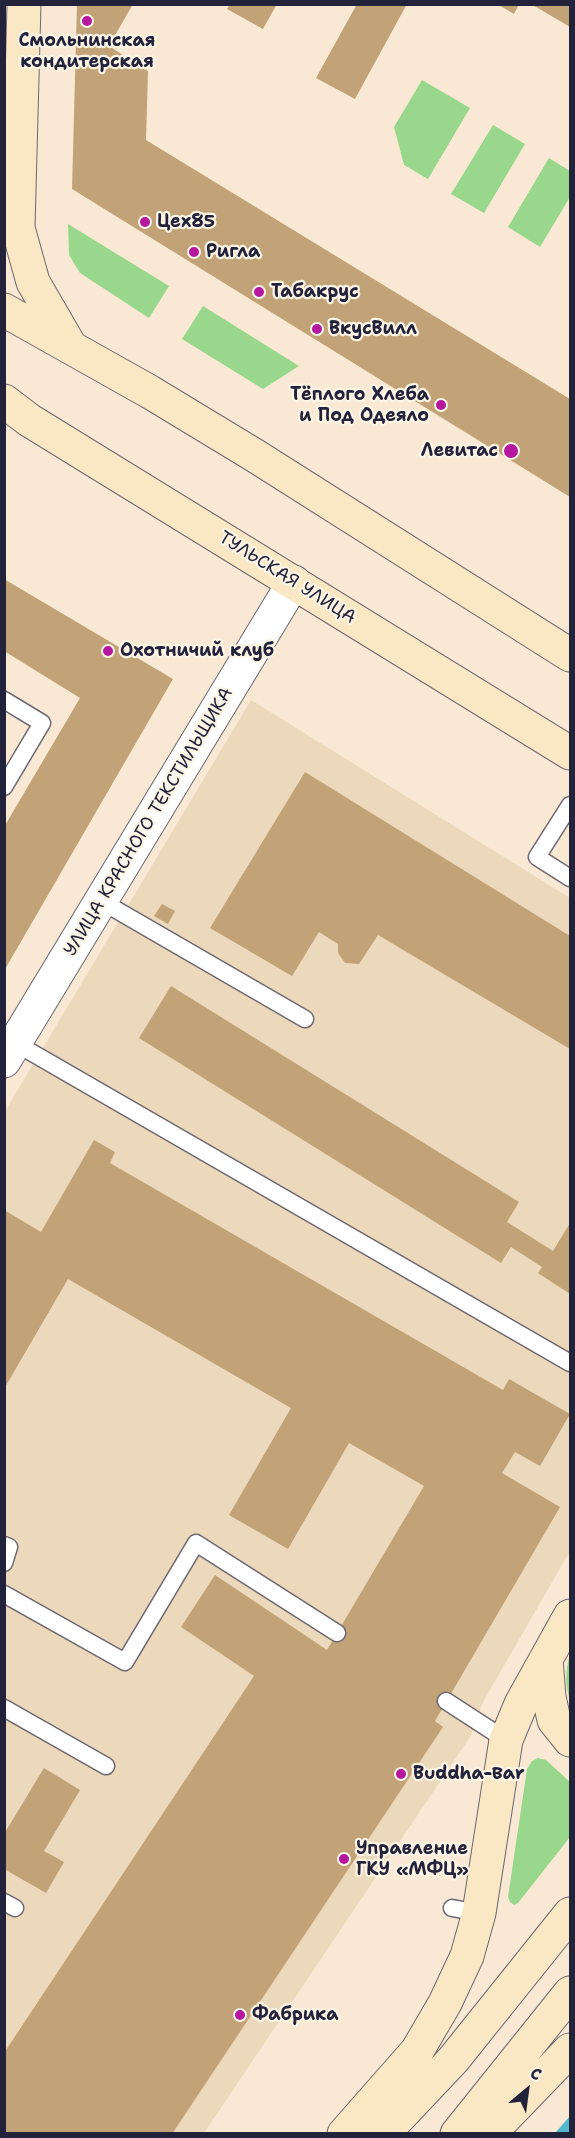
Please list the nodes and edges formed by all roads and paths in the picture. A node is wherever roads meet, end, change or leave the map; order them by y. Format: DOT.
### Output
graph roads {
  1 [pos="24,4"];
  2 [pos="4,310"];
  3 [pos="71,348"];
  4 [pos="13,412"];
  5 [pos="294,582"];
  6 [pos="570,655"];
  7 [pos="4,700"];
  8 [pos="570,753"];
  9 [pos="4,787"];
  10 [pos="570,805"];
  11 [pos="570,878"];
  12 [pos="101,901"];
  13 [pos="305,1019"];
  14 [pos="8,1047"];
  15 [pos="570,1364"];
  16 [pos="4,1545"];
  17 [pos="4,1563"];
  18 [pos="4,1594"];
  19 [pos="570,1616"];
  20 [pos="337,1634"];
  21 [pos="546,1659"];
  22 [pos="446,1701"];
  23 [pos="4,1708"];
  24 [pos="506,1740"];
  25 [pos="570,1740"];
  26 [pos="106,1766"];
  27 [pos="570,1914"];
  28 [pos="570,1993"];
  29 [pos="570,2050"];
  30 [pos="344,2133"];
  31 [pos="383,2133"];
  32 [pos="457,2133"];
  33 [pos="489,2133"];
  1 -- 3 [label="main road"];
  2 -- 3 [label="main road"];
  3 -- 6 [label="main road"];
  4 -- 5 [label="main road, ТУЛЬСКАЯ УЛИЦА"];
  5 -- 8 [label="main road, ТУЛЬСКАЯ УЛИЦА"];
  5 -- 12 [label="street, УЛИЦА КРАСНОГО ТЕКСТИЛЬЩИКА"];
  7 -- 9 [label="lane"];
  10 -- 11 [label="lane"];
  12 -- 13 [label="lane"];
  12 -- 14 [label="street, УЛИЦА КРАСНОГО ТЕКСТИЛЬЩИКА"];
  14 -- 15 [label="lane"];
  16 -- 17 [label="lane"];
  18 -- 20 [label="lane"];
  19 -- 21 [label="main road"];
  21 -- 24 [label="main road"];
  21 -- 25 [label="main road"];
  22 -- 24 [label="lane"];
  23 -- 26 [label="lane"];
  24 -- 30 [label="main road"];
  27 -- 31 [label="main road"];
  28 -- 32 [label="main road"];
  29 -- 33 [label="main road"];
}
